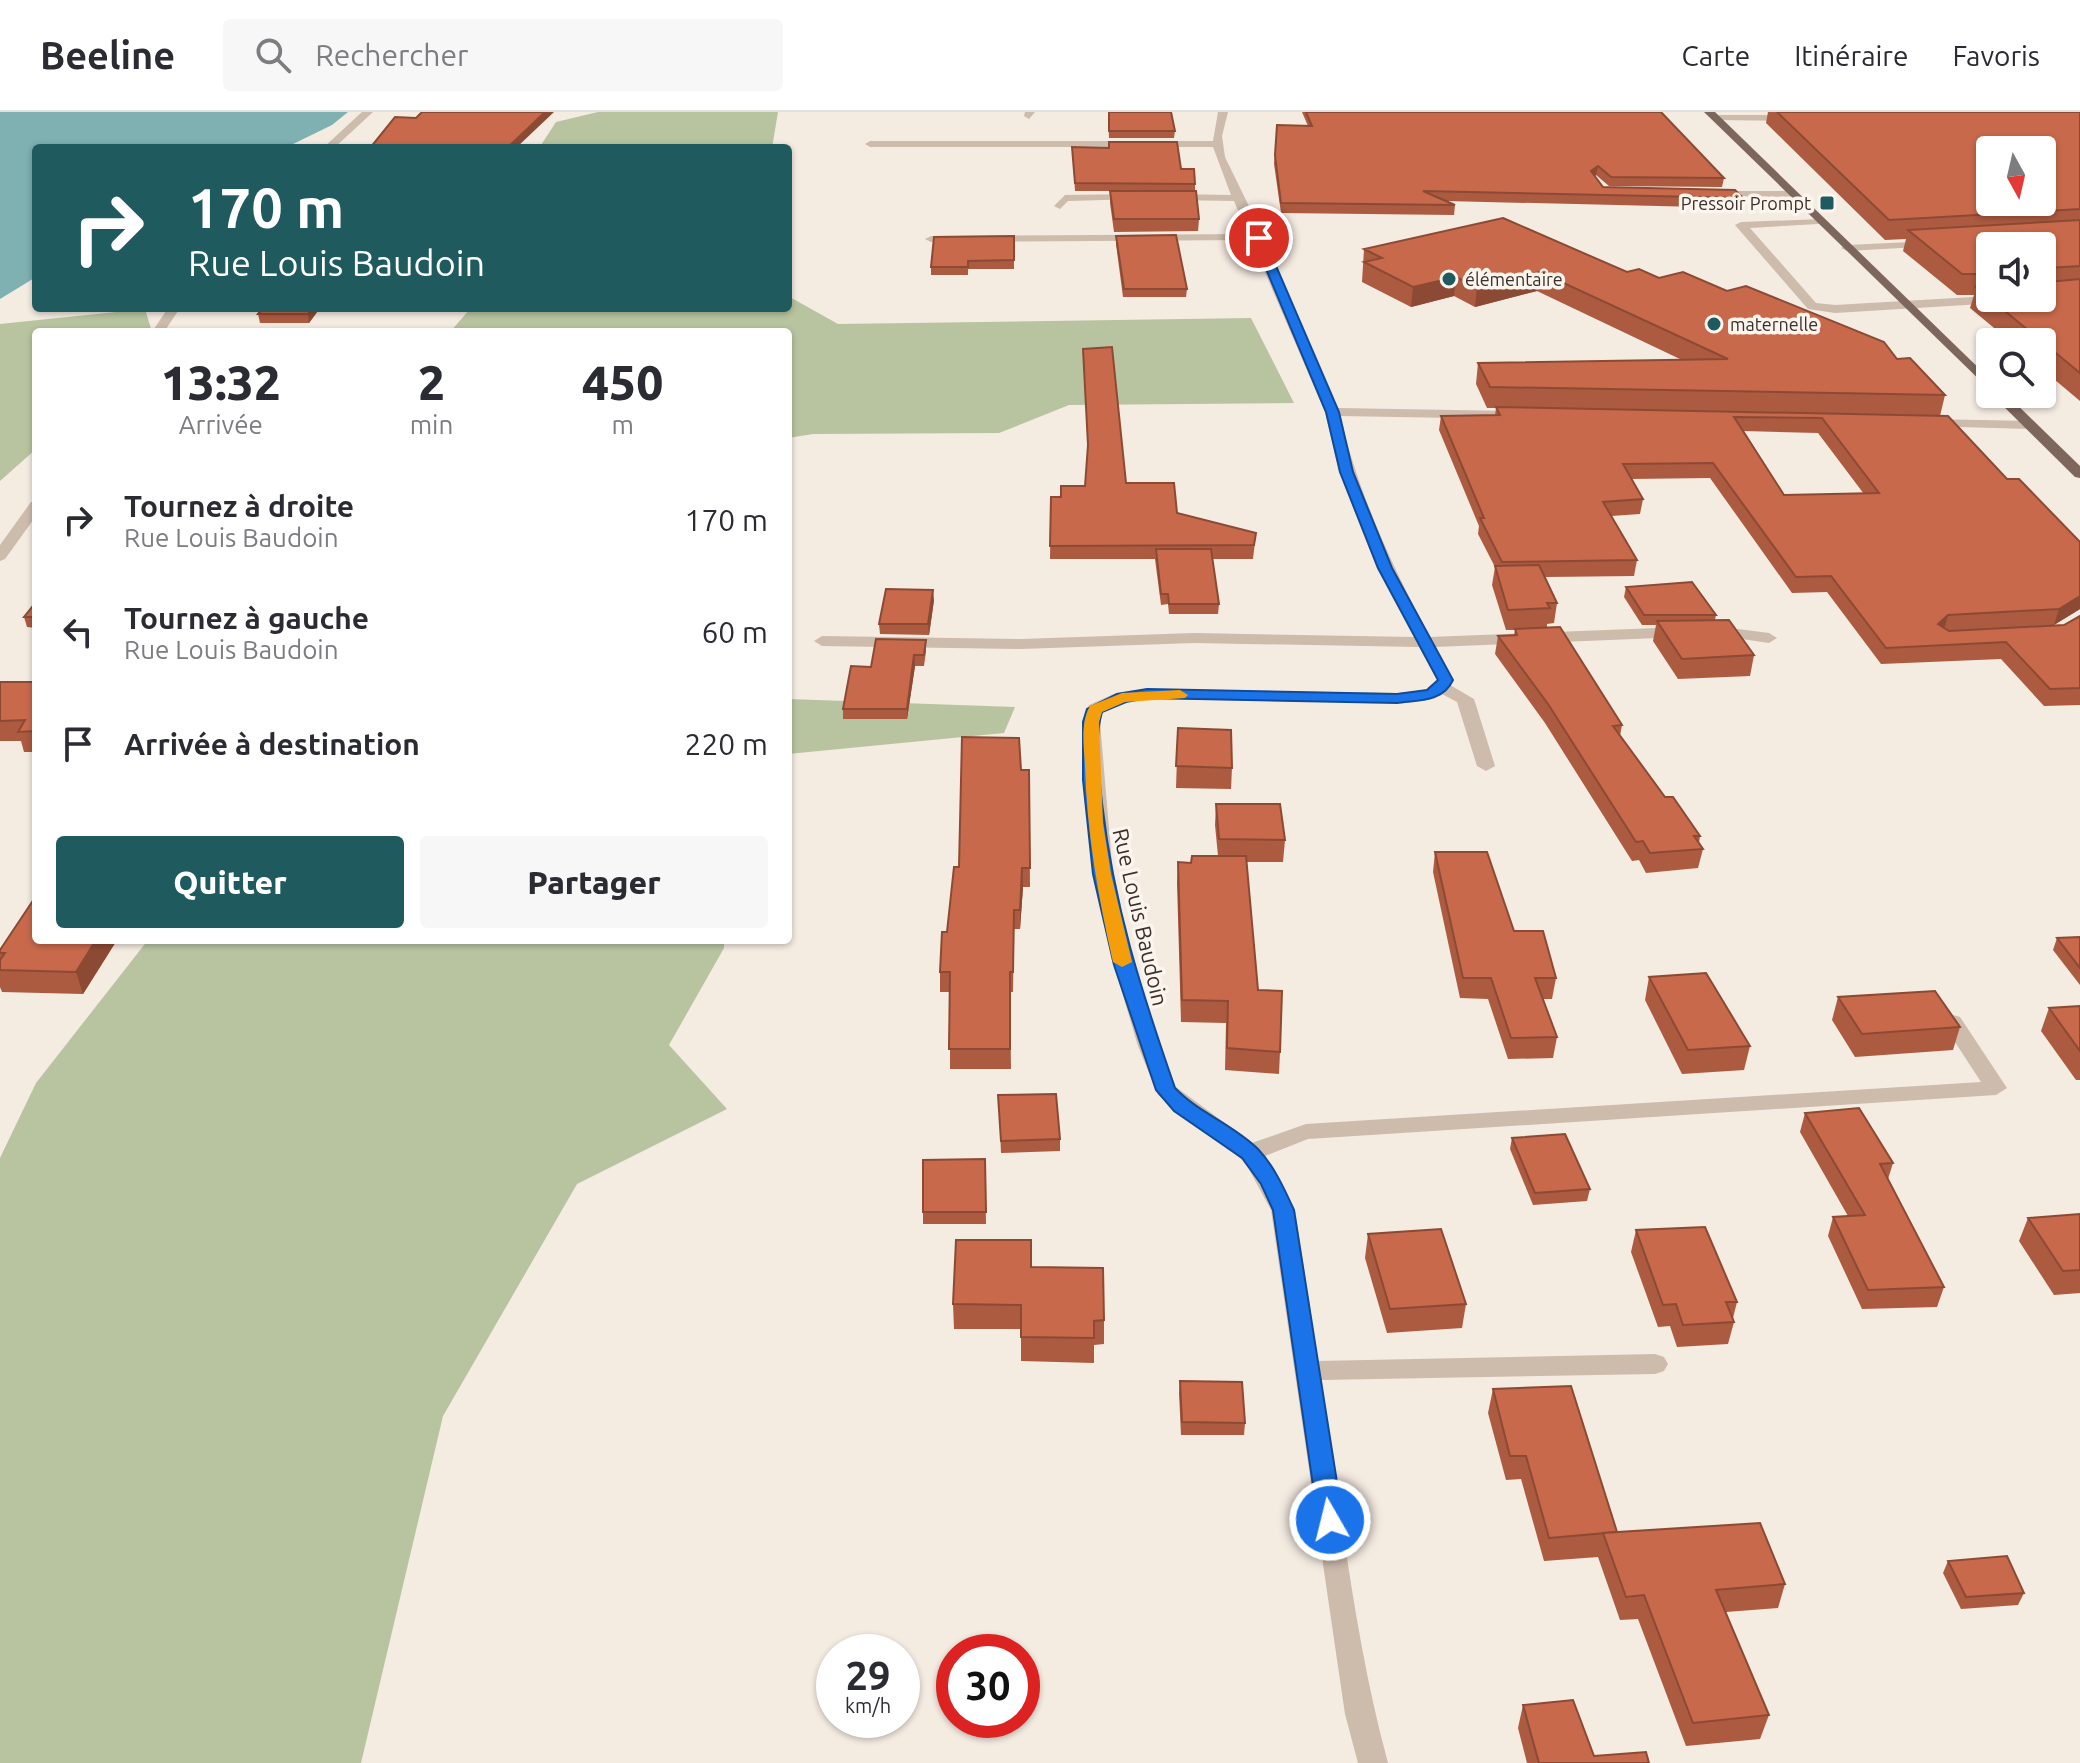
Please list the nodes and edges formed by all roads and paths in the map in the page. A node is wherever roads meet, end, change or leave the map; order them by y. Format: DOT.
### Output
graph roads {
  1 [pos="368,112"];
  2 [pos="1223,112"];
  3 [pos="1712,115"];
  4 [pos="1811,117"];
  5 [pos="332,144"];
  6 [pos="870,144"];
  7 [pos="1216,144"];
  8 [pos="1696,194"];
  9 [pos="1791,194"];
  10 [pos="1150,197"];
  11 [pos="1165,197"];
  12 [pos="1240,198"];
  13 [pos="1060,206"];
  14 [pos="1818,221"];
  15 [pos="1258,237"];
  16 [pos="931,239"];
  17 [pos="1939,244"];
  18 [pos="1847,248"];
  19 [pos="1976,301"];
  20 [pos="1907,306"];
  21 [pos="1976,373"];
  22 [pos="2013,408"];
  23 [pos="1332,412"];
  24 [pos="1524,416"];
  25 [pos="1905,423"];
  26 [pos="2031,425"];
  27 [pos="2080,474"];
  28 [pos="32,511"];
  29 [pos="0,556"];
  30 [pos="1769,638"];
  31 [pos="822,641"];
  32 [pos="1428,642"];
  33 [pos="1442,688"];
  34 [pos="1486,766"];
  35 [pos="1953,1022"];
  36 [pos="1249,1153"];
  37 [pos="1655,1364"];
  38 [pos="1308,1371"];
  39 [pos="1373,1763"];
  1 -- 5 [label="street"];
  2 -- 7 [label="street"];
  3 -- 4 [label="street"];
  3 -- 9 [label="main road"];
  6 -- 7 [label="street"];
  7 -- 12 [label="street"];
  8 -- 9 [label="street"];
  9 -- 14 [label="main road"];
  10 -- 13 [label="street"];
  11 -- 12 [label="street"];
  12 -- 15 [label="street"];
  14 -- 18 [label="main road"];
  14 -- 20 [label="street"];
  15 -- 16 [label="street"];
  15 -- 23 [label="street"];
  17 -- 18 [label="street"];
  18 -- 20 [label="main road"];
  19 -- 20 [label="street"];
  20 -- 21 [label="main road"];
  22 -- 26 [label="main road"];
  23 -- 24 [label="street"];
  23 -- 32 [label="street"];
  25 -- 26 [label="street"];
  26 -- 27 [label="main road"];
  28 -- 29 [label="street"];
  30 -- 32 [label="street"];
  31 -- 32 [label="street"];
  32 -- 33 [label="street"];
  33 -- 34 [label="street"];
  33 -- 36 [label="street, Rue Louis Baudoin"];
  35 -- 36 [label="street"];
  36 -- 38 [label="street, Rue Louis Baudoin"];
  37 -- 38 [label="street"];
  38 -- 39 [label="street, Rue Louis Baudoin"];
}
